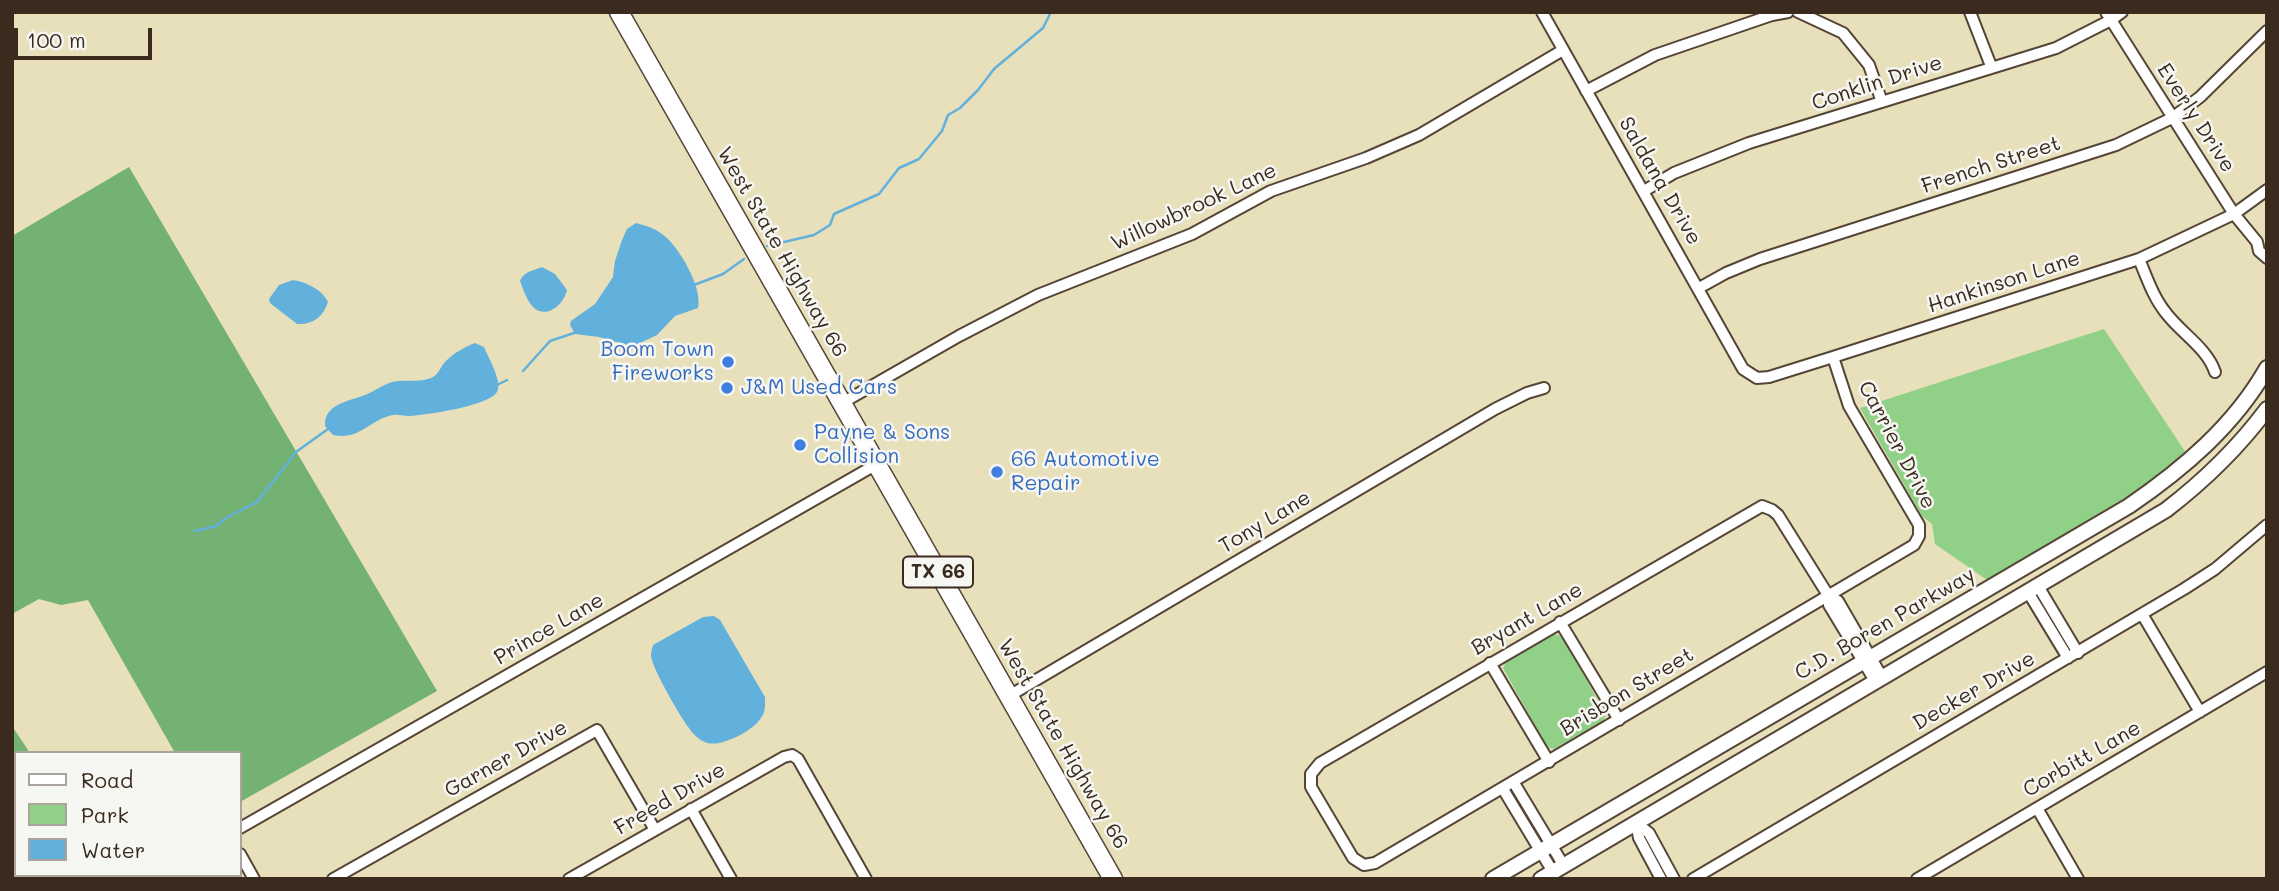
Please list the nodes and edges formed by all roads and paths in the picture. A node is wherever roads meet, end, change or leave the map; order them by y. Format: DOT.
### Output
graph roads {
  1 [pos="619,12"];
  2 [pos="1542,12"];
  3 [pos="1788,12"];
  4 [pos="1798,12"];
  5 [pos="1970,12"];
  6 [pos="2122,12"];
  7 [pos="2108,16"];
  8 [pos="2267,32"];
  9 [pos="1563,50"];
  10 [pos="1991,66"];
  11 [pos="1586,91"];
  12 [pos="1882,102"];
  13 [pos="2172,118"];
  14 [pos="2267,190"];
  15 [pos="1644,191"];
  16 [pos="2234,214"];
  17 [pos="2262,245"];
  18 [pos="2267,258"];
  19 [pos="2139,259"];
  20 [pos="1699,288"];
  21 [pos="1833,357"];
  22 [pos="2267,368"];
  23 [pos="1744,369"];
  24 [pos="2215,372"];
  25 [pos="1544,388"];
  26 [pos="842,403"];
  27 [pos="2267,409"];
  28 [pos="877,464"];
  29 [pos="2267,525"];
  30 [pos="1909,548"];
  31 [pos="2033,589"];
  32 [pos="1828,595"];
  33 [pos="2142,614"];
  34 [pos="1560,622"];
  35 [pos="2073,655"];
  36 [pos="1867,659"];
  37 [pos="1490,663"];
  38 [pos="2267,672"];
  39 [pos="1879,679"];
  40 [pos="1009,696"];
  41 [pos="2200,712"];
  42 [pos="1619,720"];
  43 [pos="1549,762"];
  44 [pos="1514,783"];
  45 [pos="1503,789"];
  46 [pos="1624,802"];
  47 [pos="2038,808"];
  48 [pos="691,809"];
  49 [pos="1636,823"];
  50 [pos="242,827"];
  51 [pos="655,830"];
  52 [pos="1547,847"];
  53 [pos="242,858"];
  54 [pos="1364,865"];
  55 [pos="589,867"];
  56 [pos="1553,872"];
  57 [pos="254,879"];
  58 [pos="333,879"];
  59 [pos="569,879"];
  60 [pos="595,879"];
  61 [pos="731,879"];
  62 [pos="866,879"];
  63 [pos="1113,879"];
  64 [pos="1493,879"];
  65 [pos="1661,879"];
  66 [pos="1674,879"];
  67 [pos="1693,879"];
  68 [pos="1917,879"];
  69 [pos="2077,879"];
  1 -- 26 [label="main road, West State Highway 66 / TX 66"];
  2 -- 9 [label="street, Saldana Drive"];
  3 -- 11 [label="street"];
  4 -- 12 [label="street"];
  5 -- 10 [label="street"];
  6 -- 7 [label="street, Conklin Drive"];
  7 -- 10 [label="street, Conklin Drive"];
  7 -- 13 [label="street, Everly Drive"];
  8 -- 13 [label="street, French Street"];
  9 -- 11 [label="street, Saldana Drive"];
  9 -- 26 [label="street, Willowbrook Lane"];
  10 -- 12 [label="street, Conklin Drive"];
  11 -- 15 [label="street, Saldana Drive"];
  12 -- 15 [label="street, Conklin Drive"];
  13 -- 16 [label="street, Everly Drive"];
  13 -- 20 [label="street, French Street"];
  14 -- 16 [label="street, Hankinson Lane"];
  15 -- 20 [label="street, Saldana Drive"];
  16 -- 17 [label="street, Everly Drive"];
  16 -- 19 [label="street, Hankinson Lane"];
  17 -- 18 [label="street, Everly Drive"];
  19 -- 21 [label="street, Hankinson Lane"];
  19 -- 24 [label="street"];
  20 -- 23 [label="street, Saldana Drive"];
  21 -- 23 [label="street, Hankinson Lane"];
  21 -- 30 [label="street, Carrier Drive"];
  22 -- 36 [label="street, C.D. Boren Parkway"];
  25 -- 40 [label="street, Tony Lane"];
  26 -- 28 [label="main road, West State Highway 66 / TX 66"];
  27 -- 31 [label="street, C.D. Boren Parkway"];
  28 -- 40 [label="main road, West State Highway 66 / TX 66"];
  28 -- 50 [label="street, Prince Lane"];
  29 -- 33 [label="street, Decker Drive"];
  30 -- 32 [label="street, Brisbon Street"];
  31 -- 35 [label="street"];
  31 -- 39 [label="street, C.D. Boren Parkway"];
  32 -- 34 [label="street, Bryant Lane"];
  32 -- 36 [label="street"];
  32 -- 42 [label="street, Brisbon Street"];
  33 -- 35 [label="street, Decker Drive"];
  33 -- 41 [label="street"];
  34 -- 37 [label="street, Bryant Lane"];
  34 -- 42 [label="street"];
  35 -- 67 [label="street, Decker Drive"];
  36 -- 39 [label="street"];
  36 -- 46 [label="street, C.D. Boren Parkway"];
  37 -- 43 [label="street"];
  37 -- 54 [label="street, Bryant Lane"];
  38 -- 41 [label="street, Corbitt Lane"];
  39 -- 49 [label="street, C.D. Boren Parkway"];
  40 -- 63 [label="main road, West State Highway 66 / TX 66"];
  41 -- 47 [label="street, Corbitt Lane"];
  42 -- 43 [label="street, Brisbon Street"];
  43 -- 44 [label="street, Brisbon Street"];
  44 -- 45 [label="street, Brisbon Street"];
  44 -- 52 [label="street"];
  45 -- 52 [label="street"];
  45 -- 54 [label="street, Brisbon Street"];
  46 -- 49 [label="street"];
  46 -- 52 [label="street, C.D. Boren Parkway"];
  47 -- 68 [label="street, Corbitt Lane"];
  47 -- 69 [label="street"];
  48 -- 51 [label="street, Freed Drive"];
  48 -- 61 [label="street"];
  48 -- 62 [label="street, Freed Drive"];
  49 -- 56 [label="street, C.D. Boren Parkway"];
  49 -- 65 [label="street"];
  49 -- 66 [label="street"];
  51 -- 55 [label="street, Freed Drive"];
  51 -- 58 [label="street, Garner Drive"];
  52 -- 56 [label="street"];
  52 -- 64 [label="street, C.D. Boren Parkway"];
  53 -- 57 [label="street"];
  55 -- 59 [label="street, Freed Drive"];
  55 -- 60 [label="street"];
}
